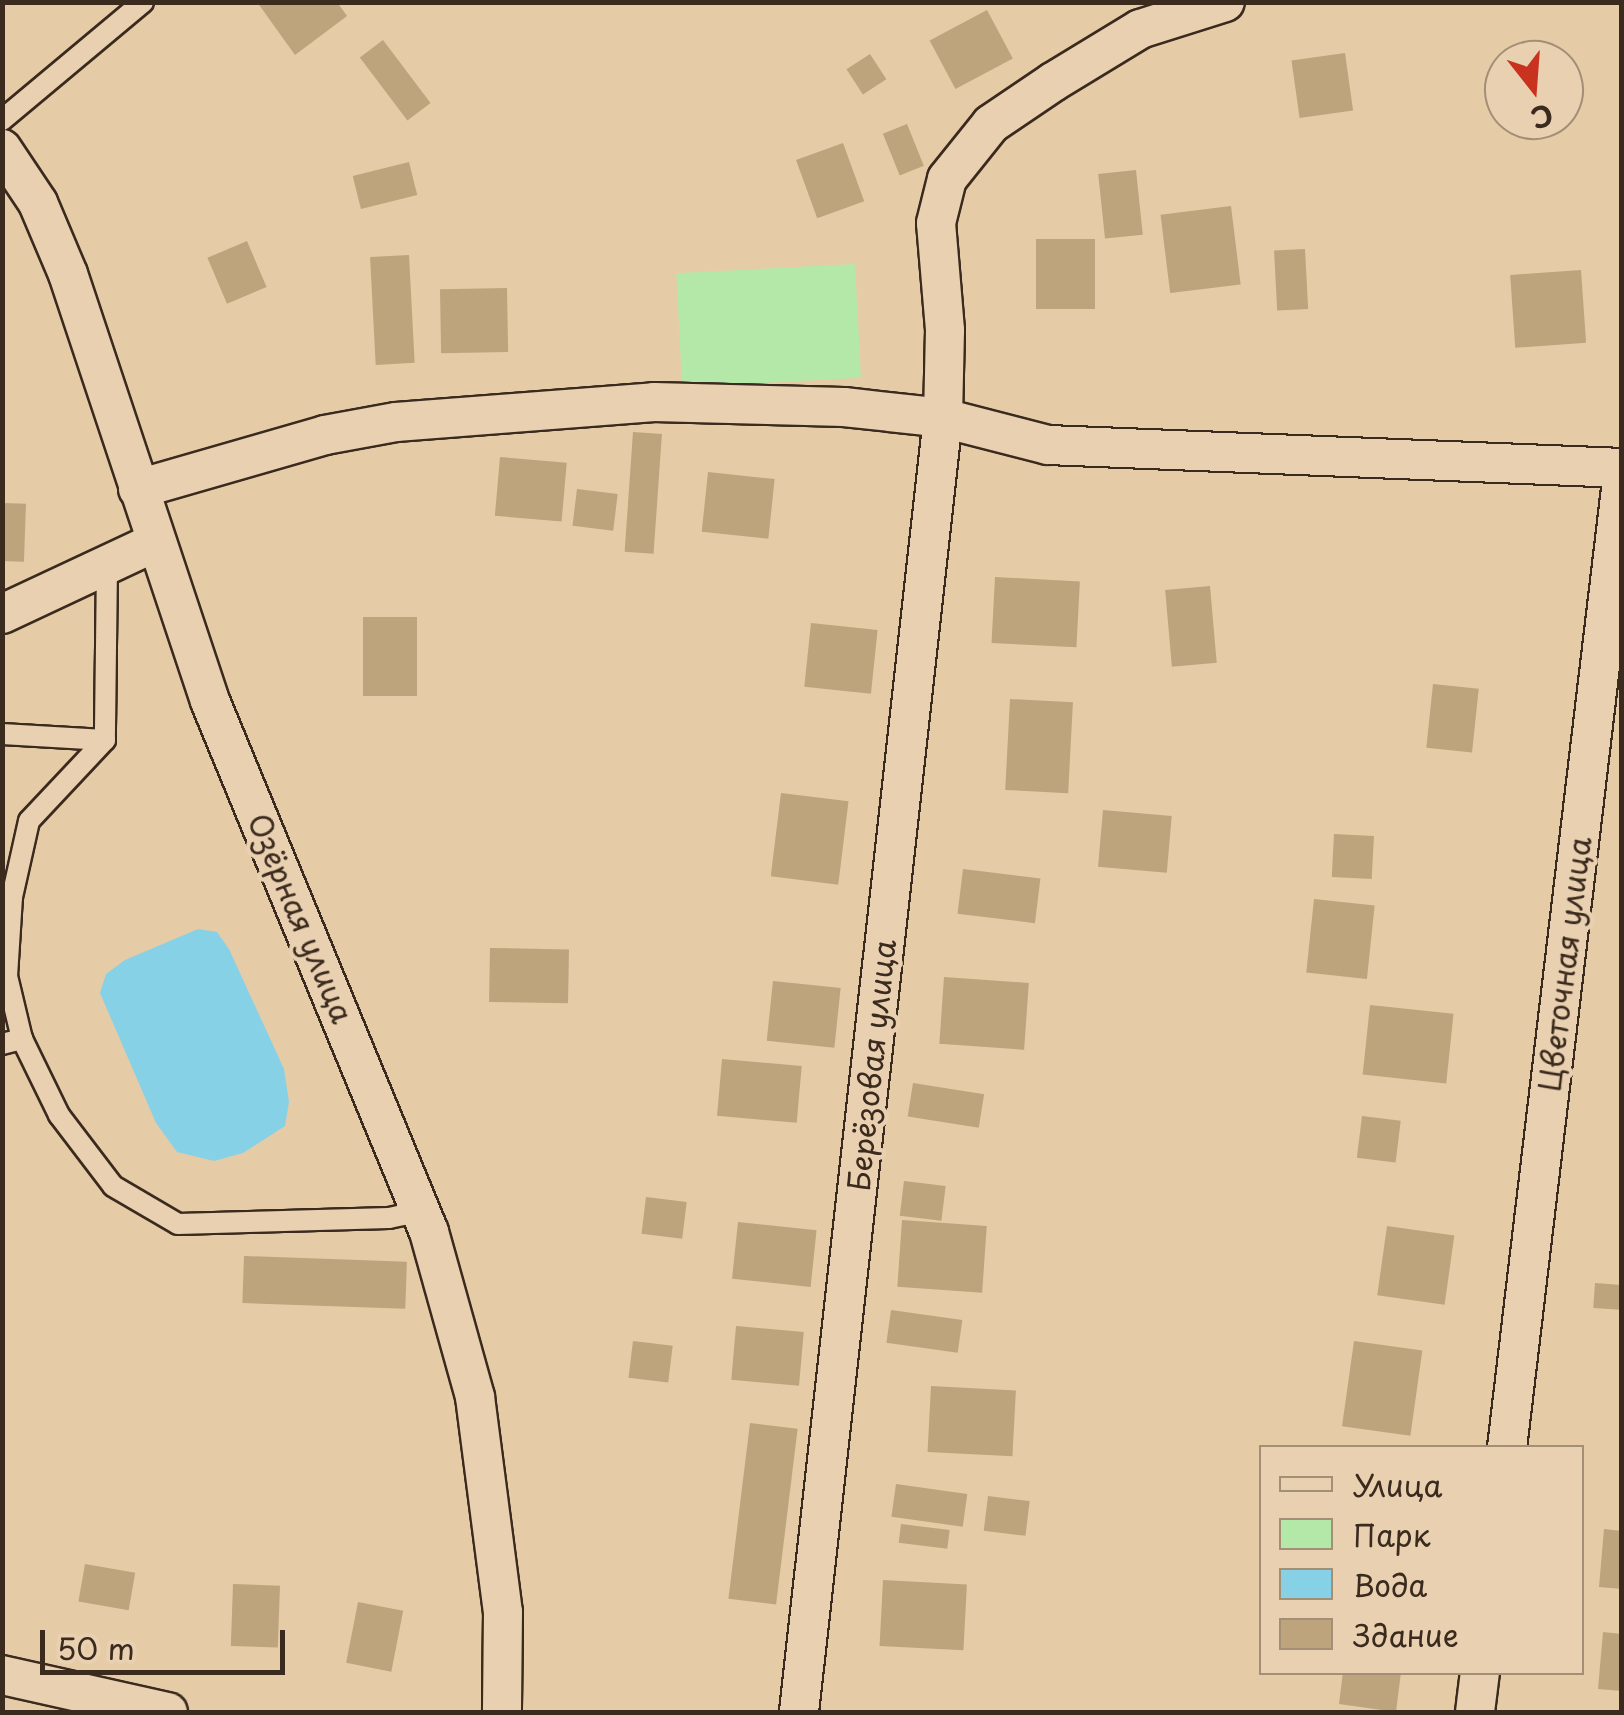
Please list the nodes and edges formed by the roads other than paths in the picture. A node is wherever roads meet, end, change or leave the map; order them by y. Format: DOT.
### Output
graph roads {
  1 [pos="143,2"];
  2 [pos="1225,2"];
  3 [pos="1133,16"];
  4 [pos="2,120"];
  5 [pos="2,150"];
  6 [pos="943,418"];
  7 [pos="1622,468"];
  8 [pos="1622,481"];
  9 [pos="138,488"];
  10 [pos="156,542"];
  11 [pos="107,565"];
  12 [pos="2,614"];
  13 [pos="2,734"];
  14 [pos="106,740"];
  15 [pos="7,897"];
  16 [pos="12,1041"];
  17 [pos="421,1211"];
  18 [pos="1507,1445"];
  19 [pos="1480,1675"];
  20 [pos="2,1676"];
  21 [pos="168,1712"];
  22 [pos="502,1712"];
  23 [pos="799,1712"];
  24 [pos="1475,1712"];
  1 -- 4 [label="lane"];
  2 -- 3 [label="street, Берёзовая улица"];
  3 -- 6 [label="street, Берёзовая улица"];
  5 -- 9 [label="street, Озёрная улица"];
  6 -- 7 [label="street"];
  6 -- 9 [label="street"];
  6 -- 23 [label="street, Берёзовая улица"];
  8 -- 18 [label="street, Цветочная улица"];
  9 -- 10 [label="street, Озёрная улица"];
  10 -- 11 [label="street"];
  10 -- 17 [label="street, Озёрная улица"];
  11 -- 12 [label="street"];
  11 -- 14 [label="lane"];
  13 -- 14 [label="lane"];
  14 -- 15 [label="lane"];
  15 -- 16 [label="lane"];
  16 -- 17 [label="lane"];
  17 -- 22 [label="street, Озёрная улица"];
  19 -- 24 [label="street"];
  20 -- 21 [label="street"];
}
